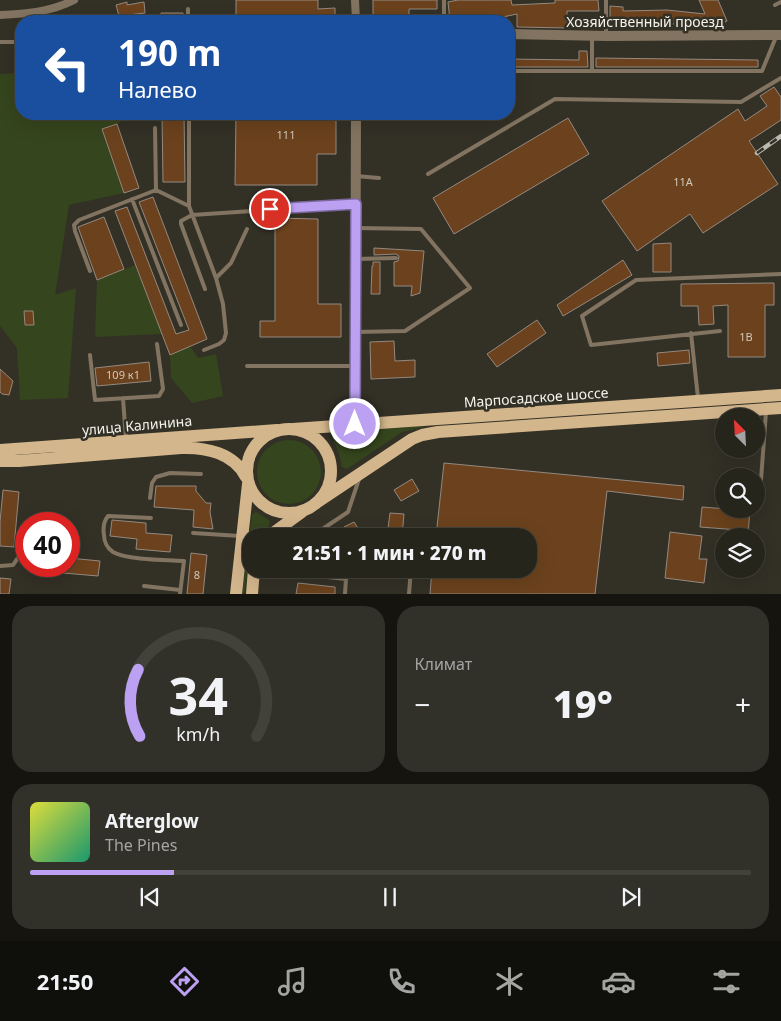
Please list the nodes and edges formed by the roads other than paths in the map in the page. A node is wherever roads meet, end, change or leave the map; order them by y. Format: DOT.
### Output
graph roads {
  1 [pos="355,0"];
  2 [pos="444,0"];
  3 [pos="606,0"];
  4 [pos="71,1"];
  5 [pos="781,2"];
  6 [pos="775,5"];
  7 [pos="188,9"];
  8 [pos="0,15"];
  9 [pos="188,15"];
  10 [pos="356,15"];
  11 [pos="444,15"];
  12 [pos="515,34"];
  13 [pos="592,35"];
  14 [pos="779,35"];
  15 [pos="606,36"];
  16 [pos="0,42"];
  17 [pos="15,42"];
  18 [pos="515,71"];
  19 [pos="592,71"];
  20 [pos="781,78"];
  21 [pos="189,120"];
  22 [pos="356,120"];
  23 [pos="155,128"];
  24 [pos="428,174"];
  25 [pos="356,176"];
  26 [pos="379,178"];
  27 [pos="156,190"];
  28 [pos="132,199"];
  29 [pos="356,204"];
  30 [pos="189,206"];
  31 [pos="192,215"];
  32 [pos="356,228"];
  33 [pos="247,229"];
  34 [pos="396,258"];
  35 [pos="356,259"];
  36 [pos="90,271"];
  37 [pos="781,274"];
  38 [pos="216,278"];
  39 [pos="205,289"];
  40 [pos="180,325"];
  41 [pos="720,330"];
  42 [pos="355,332"];
  43 [pos="690,333"];
  44 [pos="157,344"];
  45 [pos="204,350"];
  46 [pos="90,355"];
  47 [pos="247,366"];
  48 [pos="355,366"];
  49 [pos="781,395"];
  50 [pos="123,398"];
  51 [pos="698,401"];
  52 [pos="781,408"];
  53 [pos="766,409"];
  54 [pos="355,424"];
  55 [pos="293,429"];
  56 [pos="277,430"];
  57 [pos="126,442"];
  58 [pos="0,450"];
  59 [pos="0,461"];
  60 [pos="762,468"];
  61 [pos="360,473"];
  62 [pos="201,474"];
  63 [pos="247,480"];
  64 [pos="150,498"];
  65 [pos="311,507"];
  66 [pos="150,518"];
  67 [pos="243,528"];
  68 [pos="280,528"];
  69 [pos="324,528"];
  70 [pos="193,533"];
  71 [pos="242,536"];
  72 [pos="15,562"];
  73 [pos="0,566"];
  74 [pos="254,578"];
  75 [pos="330,578"];
  76 [pos="411,578"];
  77 [pos="144,586"];
  78 [pos="180,592"];
  79 [pos="236,594"];
  80 [pos="252,594"];
  81 [pos="345,594"];
  82 [pos="410,594"];
  1 -- 10 [label="street"];
  2 -- 11 [label="lane"];
  3 -- 15 [label="lane"];
  4 -- 8 [label="street"];
  5 -- 6 [label="lane"];
  7 -- 9 [label="lane"];
  12 -- 13 [label="street, Хозяйственный проезд"];
  13 -- 15 [label="street, Хозяйственный проезд"];
  13 -- 19 [label="lane"];
  14 -- 15 [label="street, Хозяйственный проезд"];
  14 -- 19 [label="lane"];
  16 -- 17 [label="lane"];
  18 -- 19 [label="lane"];
  20 -- 24 [label="lane"];
  21 -- 30 [label="lane"];
  22 -- 25 [label="street"];
  23 -- 27 [label="lane"];
  25 -- 26 [label="lane"];
  25 -- 29 [label="street"];
  27 -- 28 [label="lane"];
  27 -- 30 [label="lane"];
  28 -- 36 [label="lane"];
  28 -- 40 [label="lane"];
  29 -- 31 [label="lane"];
  29 -- 32 [label="street"];
  30 -- 31 [label="lane"];
  31 -- 38 [label="lane"];
  31 -- 39 [label="lane"];
  32 -- 35 [label="street"];
  32 -- 42 [label="lane"];
  33 -- 38 [label="lane"];
  34 -- 35 [label="lane"];
  35 -- 42 [label="street"];
  37 -- 43 [label="lane"];
  38 -- 45 [label="lane"];
  41 -- 43 [label="lane"];
  42 -- 48 [label="street"];
  43 -- 51 [label="lane"];
  44 -- 50 [label="lane"];
  46 -- 50 [label="lane"];
  47 -- 48 [label="lane"];
  48 -- 54 [label="street"];
  49 -- 51 [label="main road, Марпосадское шоссе"];
  50 -- 57 [label="lane"];
  51 -- 54 [label="main road, Марпосадское шоссе"];
  52 -- 53 [label="main road, Марпосадское шоссе"];
  53 -- 60 [label="lane"];
  53 -- 61 [label="main road, Марпосадское шоссе"];
  54 -- 55 [label="main road, Марпосадское шоссе"];
  55 -- 56 [label="main road"];
  55 -- 65 [label="main road"];
  56 -- 57 [label="main road, улица Калинина"];
  56 -- 63 [label="main road"];
  57 -- 58 [label="main road, улица Калинина"];
  59 -- 63 [label="main road, улица Калинина"];
  61 -- 65 [label="main road, Марпосадское шоссе"];
  61 -- 69 [label="lane"];
  62 -- 64 [label="lane"];
  63 -- 65 [label="main road"];
  63 -- 67 [label="main road"];
  65 -- 68 [label="main road, Марпосадское шоссе"];
  66 -- 78 [label="lane"];
  70 -- 71 [label="lane"];
  71 -- 79 [label="main road"];
  72 -- 73 [label="lane"];
  74 -- 80 [label="main road"];
  75 -- 81 [label="lane"];
  76 -- 82 [label="lane"];
  77 -- 78 [label="lane"];
}
